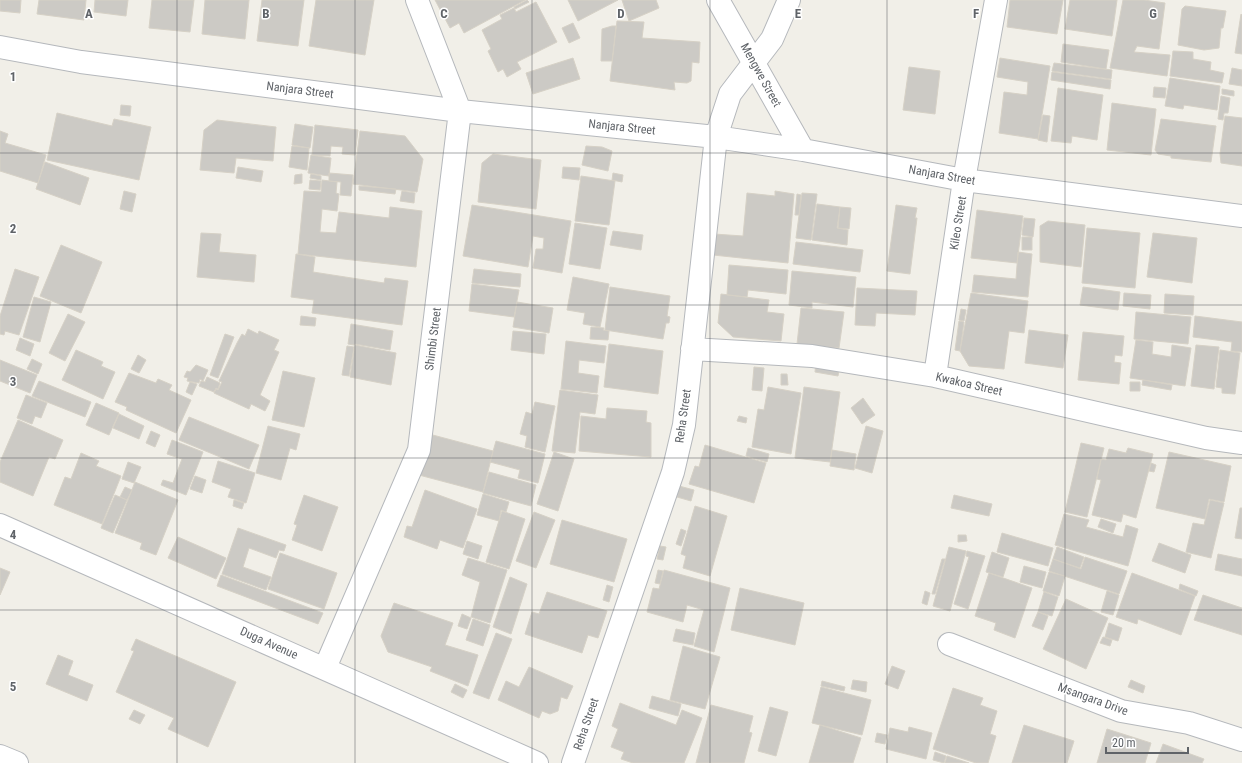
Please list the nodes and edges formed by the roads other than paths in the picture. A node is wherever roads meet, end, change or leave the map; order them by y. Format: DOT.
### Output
graph roads {
  1 [pos="417,0"];
  2 [pos="718,0"];
  3 [pos="789,0"];
  4 [pos="996,0"];
  5 [pos="0,47"];
  6 [pos="754,64"];
  7 [pos="460,111"];
  8 [pos="716,137"];
  9 [pos="803,150"];
  10 [pos="964,180"];
  11 [pos="1242,216"];
  12 [pos="692,349"];
  13 [pos="935,376"];
  14 [pos="1242,443"];
  15 [pos="0,525"];
  16 [pos="949,644"];
  17 [pos="325,668"];
  18 [pos="1242,740"];
  19 [pos="0,756"];
  20 [pos="513,758"];
  21 [pos="17,763"];
  22 [pos="537,763"];
  23 [pos="573,763"];
  1 -- 7 [label="street, Shimbi Street"];
  2 -- 6 [label="street, Mengwe Street"];
  3 -- 6 [label="street, Reha Street"];
  4 -- 10 [label="street, Kileo Street"];
  5 -- 7 [label="street, Nanjara Street"];
  6 -- 8 [label="street, Reha Street"];
  6 -- 9 [label="street, Mengwe Street"];
  7 -- 8 [label="street, Nanjara Street"];
  7 -- 17 [label="street, Shimbi Street"];
  8 -- 9 [label="street, Nanjara Street"];
  8 -- 12 [label="street, Reha Street"];
  9 -- 10 [label="street, Nanjara Street"];
  10 -- 11 [label="street, Nanjara Street"];
  10 -- 13 [label="street, Kileo Street"];
  12 -- 13 [label="street, Kwakoa Street"];
  12 -- 23 [label="street, Reha Street"];
  13 -- 14 [label="street, Kwakoa Street"];
  15 -- 17 [label="street, Duga Avenue"];
  16 -- 18 [label="street, Msangara Drive"];
  17 -- 20 [label="street, Duga Avenue"];
  19 -- 21 [label="street"];
  20 -- 22 [label="street, Duga Avenue"];
}
